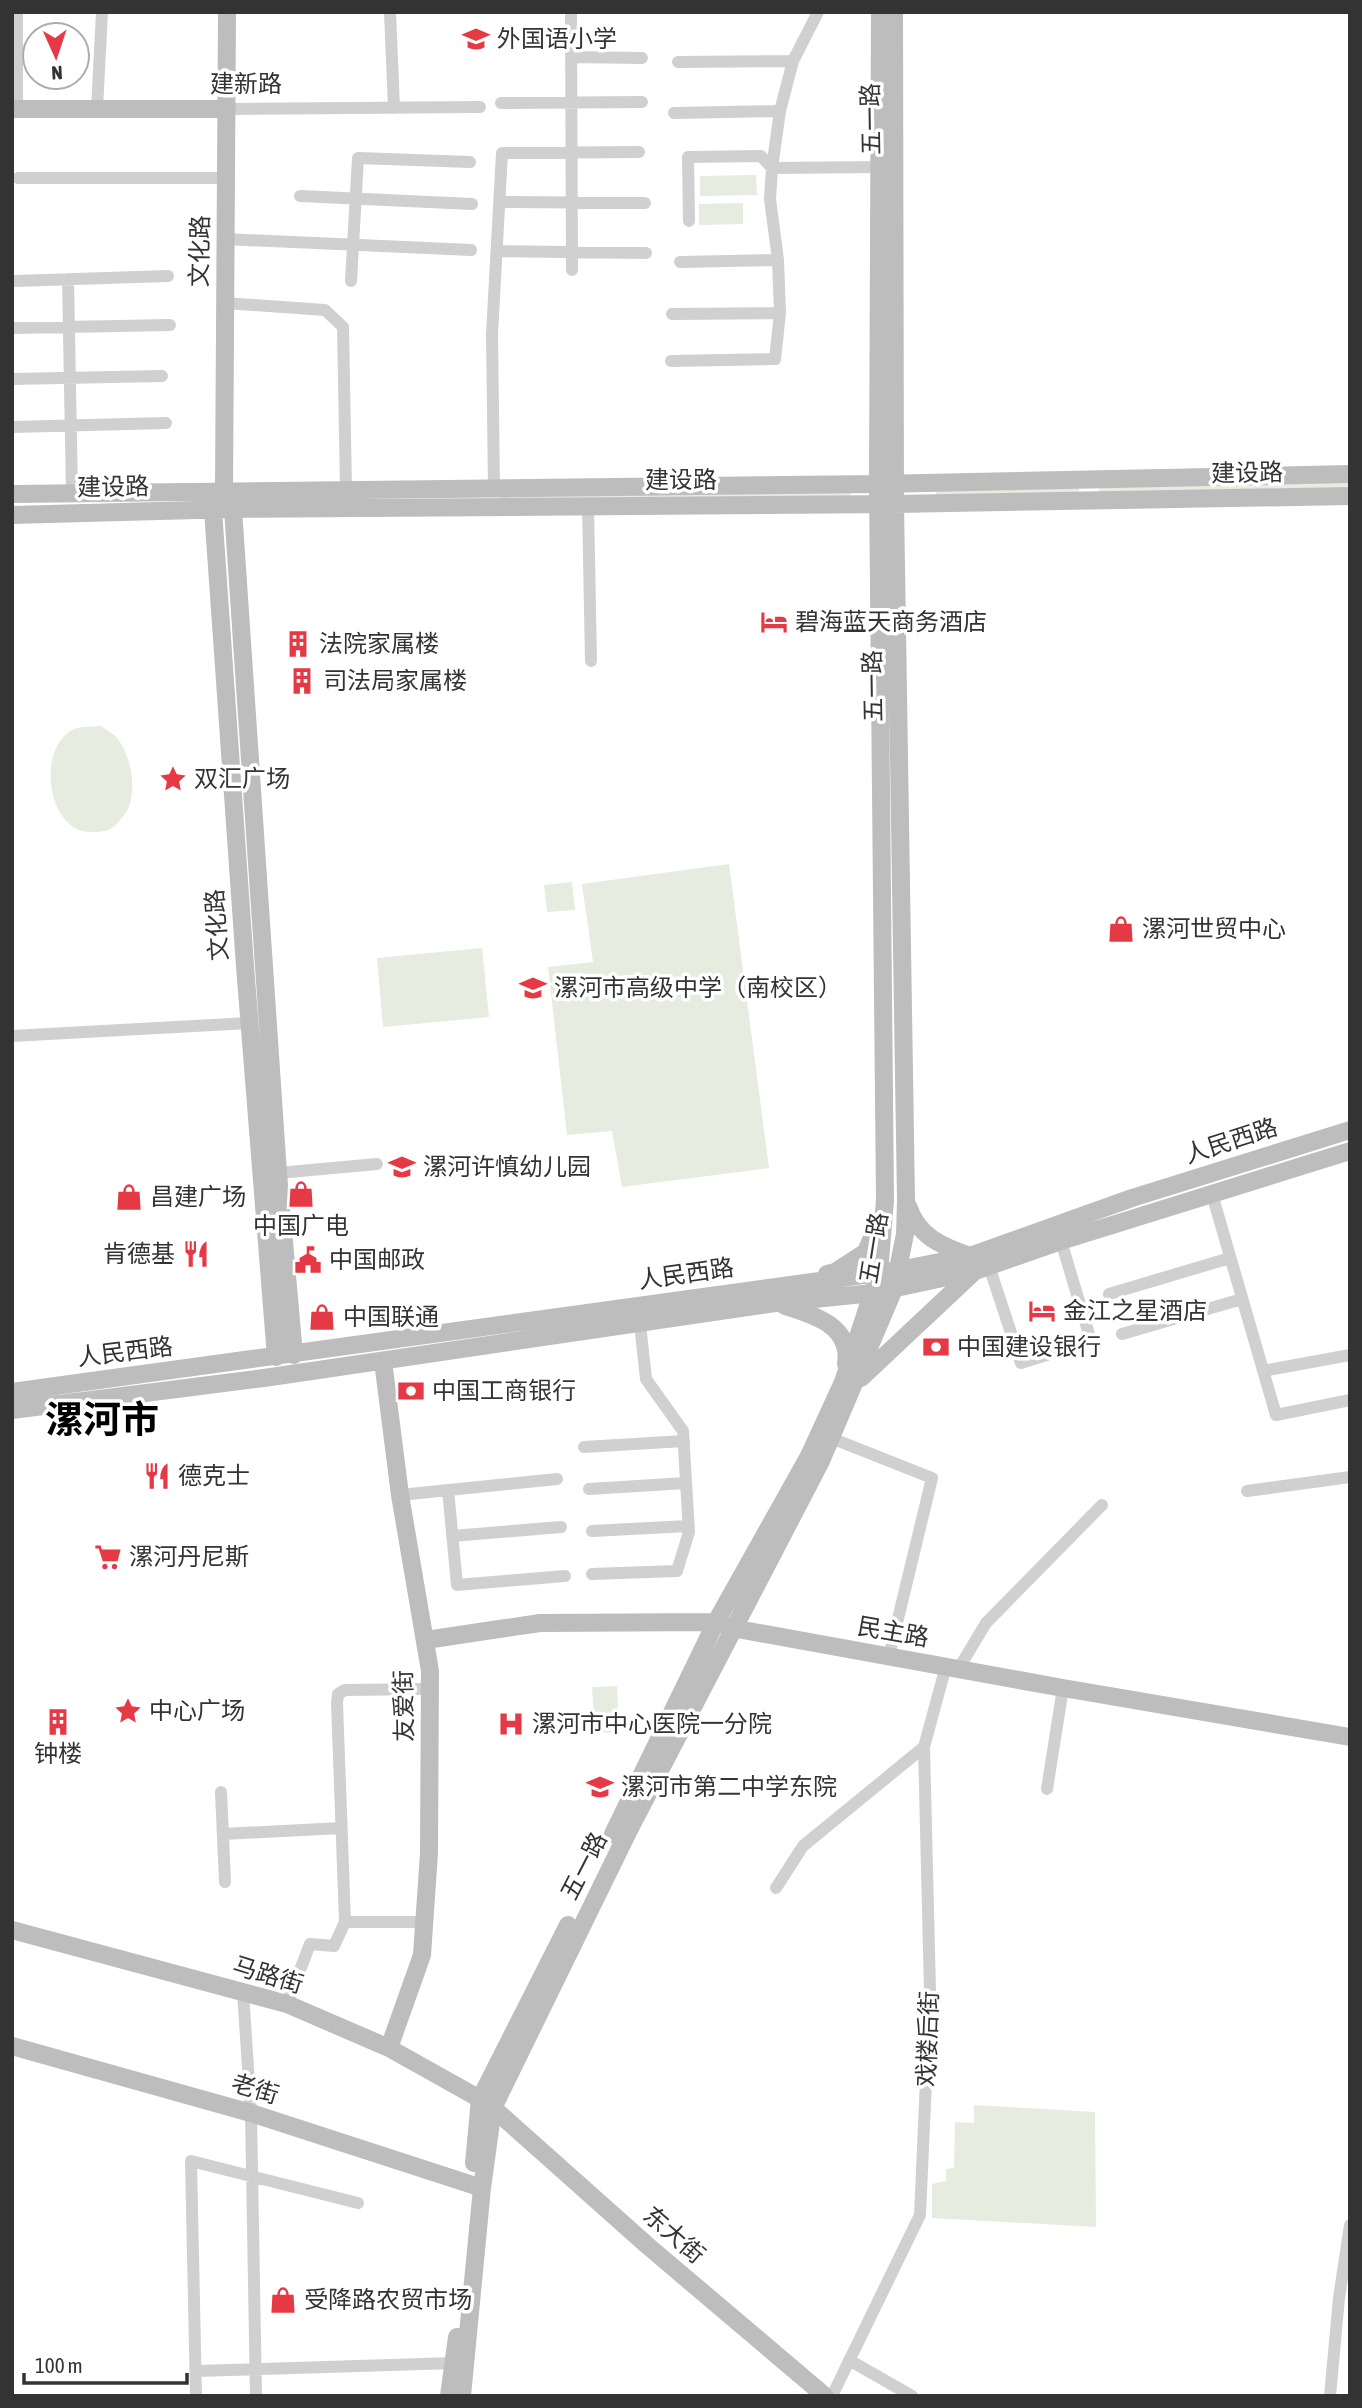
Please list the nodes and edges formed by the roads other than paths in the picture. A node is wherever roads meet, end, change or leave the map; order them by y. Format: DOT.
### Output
graph roads {
  1 [pos="17,12"];
  2 [pos="103,12"];
  3 [pos="227,12"];
  4 [pos="390,12"];
  5 [pos="571,12"];
  6 [pos="818,12"];
  7 [pos="880,12"];
  8 [pos="894,12"];
  9 [pos="571,57"];
  10 [pos="642,58"];
  11 [pos="793,61"];
  12 [pos="678,62"];
  13 [pos="642,102"];
  14 [pos="501,103"];
  15 [pos="571,103"];
  16 [pos="480,107"];
  17 [pos="394,108"];
  18 [pos="15,109"];
  19 [pos="97,109"];
  20 [pos="227,109"];
  21 [pos="780,111"];
  22 [pos="674,113"];
  23 [pos="639,152"];
  24 [pos="572,153"];
  25 [pos="470,162"];
  26 [pos="888,167"];
  27 [pos="772,168"];
  28 [pos="18,178"];
  29 [pos="226,178"];
  30 [pos="300,196"];
  31 [pos="354,199"];
  32 [pos="500,202"];
  33 [pos="572,202"];
  34 [pos="645,203"];
  35 [pos="472,204"];
  36 [pos="689,220"];
  37 [pos="225,239"];
  38 [pos="352,246"];
  39 [pos="471,250"];
  40 [pos="498,251"];
  41 [pos="572,252"];
  42 [pos="646,253"];
  43 [pos="778,260"];
  44 [pos="680,262"];
  45 [pos="572,270"];
  46 [pos="169,276"];
  47 [pos="68,279"];
  48 [pos="14,281"];
  49 [pos="351,281"];
  50 [pos="224,303"];
  51 [pos="780,313"];
  52 [pos="672,314"];
  53 [pos="170,325"];
  54 [pos="69,327"];
  55 [pos="12,328"];
  56 [pos="671,360"];
  57 [pos="162,376"];
  58 [pos="70,378"];
  59 [pos="12,379"];
  60 [pos="166,423"];
  61 [pos="71,426"];
  62 [pos="12,427"];
  63 [pos="1350,474"];
  64 [pos="1089,480"];
  65 [pos="886,484"];
  66 [pos="494,488"];
  67 [pos="346,489"];
  68 [pos="224,491"];
  69 [pos="72,493"];
  70 [pos="12,494"];
  71 [pos="1350,496"];
  72 [pos="1090,500"];
  73 [pos="887,504"];
  74 [pos="494,506"];
  75 [pos="588,506"];
  76 [pos="233,509"];
  77 [pos="213,510"];
  78 [pos="72,513"];
  79 [pos="12,515"];
  80 [pos="591,661"];
  81 [pos="249,1023"];
  82 [pos="12,1036"];
  83 [pos="1350,1129"];
  84 [pos="1350,1151"];
  85 [pos="377,1164"];
  86 [pos="278,1173"];
  87 [pos="1212,1194"];
  88 [pos="885,1200"];
  89 [pos="906,1200"];
  90 [pos="1060,1241"];
  91 [pos="1230,1258"];
  92 [pos="978,1264"];
  93 [pos="899,1270"];
  94 [pos="878,1273"];
  95 [pos="789,1284"];
  96 [pos="894,1289"];
  97 [pos="873,1293"];
  98 [pos="1110,1294"];
  99 [pos="1242,1298"];
  100 [pos="775,1303"];
  101 [pos="640,1324"];
  102 [pos="1122,1334"];
  103 [pos="288,1350"];
  104 [pos="1350,1355"];
  105 [pos="383,1361"];
  106 [pos="1263,1371"];
  107 [pos="849,1383"];
  108 [pos="12,1392"];
  109 [pos="1350,1401"];
  110 [pos="12,1410"];
  111 [pos="831,1438"];
  112 [pos="684,1441"];
  113 [pos="584,1447"];
  114 [pos="1350,1477"];
  115 [pos="557,1479"];
  116 [pos="686,1483"];
  117 [pos="589,1489"];
  118 [pos="448,1490"];
  119 [pos="1247,1491"];
  120 [pos="400,1495"];
  121 [pos="1102,1505"];
  122 [pos="688,1526"];
  123 [pos="561,1527"];
  124 [pos="592,1531"];
  125 [pos="452,1536"];
  126 [pos="592,1574"];
  127 [pos="565,1576"];
  128 [pos="724,1625"];
  129 [pos="426,1640"];
  130 [pos="888,1656"];
  131 [pos="952,1667"];
  132 [pos="1063,1688"];
  133 [pos="430,1689"];
  134 [pos="1350,1737"];
  135 [pos="924,1747"];
  136 [pos="1047,1789"];
  137 [pos="221,1792"];
  138 [pos="341,1828"];
  139 [pos="223,1834"];
  140 [pos="225,1882"];
  141 [pos="776,1888"];
  142 [pos="345,1922"];
  143 [pos="425,1922"];
  144 [pos="12,1930"];
  145 [pos="243,1992"];
  146 [pos="287,2004"];
  147 [pos="12,2046"];
  148 [pos="389,2048"];
  149 [pos="486,2104"];
  150 [pos="251,2113"];
  151 [pos="253,2177"];
  152 [pos="477,2187"];
  153 [pos="358,2203"];
  154 [pos="1350,2225"];
  155 [pos="1344,2298"];
  156 [pos="849,2360"];
  157 [pos="454,2363"];
  158 [pos="256,2370"];
  159 [pos="196,2371"];
  160 [pos="196,2396"];
  161 [pos="256,2396"];
  162 [pos="449,2396"];
  163 [pos="462,2396"];
  164 [pos="825,2396"];
  165 [pos="832,2396"];
  166 [pos="912,2396"];
  167 [pos="1330,2396"];
  1 -- 18 [label="street"];
  2 -- 19 [label="street"];
  3 -- 20 [label="street, 文化路"];
  4 -- 17 [label="street"];
  5 -- 9 [label="street"];
  6 -- 11 [label="street"];
  7 -- 26 [label="street, 五一路"];
  8 -- 26 [label="street, 五一路"];
  9 -- 10 [label="street"];
  9 -- 15 [label="street"];
  11 -- 12 [label="street"];
  11 -- 21 [label="street"];
  13 -- 15 [label="street"];
  14 -- 15 [label="street"];
  15 -- 24 [label="street"];
  16 -- 17 [label="street, 建新路"];
  17 -- 20 [label="street, 建新路"];
  18 -- 19 [label="street, 建新路"];
  19 -- 20 [label="street, 建新路"];
  20 -- 29 [label="street, 文化路"];
  21 -- 22 [label="street"];
  21 -- 27 [label="street"];
  23 -- 24 [label="street"];
  24 -- 32 [label="street"];
  24 -- 33 [label="street"];
  25 -- 31 [label="street"];
  26 -- 27 [label="street"];
  26 -- 65 [label="street, 五一路"];
  27 -- 36 [label="street"];
  27 -- 43 [label="street"];
  28 -- 29 [label="street"];
  29 -- 37 [label="street, 文化路"];
  30 -- 31 [label="street"];
  31 -- 35 [label="street"];
  31 -- 38 [label="street"];
  32 -- 33 [label="street"];
  32 -- 40 [label="street"];
  33 -- 34 [label="street"];
  33 -- 41 [label="street"];
  37 -- 38 [label="street"];
  37 -- 50 [label="street, 文化路"];
  38 -- 39 [label="street"];
  38 -- 49 [label="street"];
  40 -- 41 [label="street"];
  40 -- 66 [label="street"];
  41 -- 42 [label="street"];
  41 -- 45 [label="street"];
  43 -- 44 [label="street"];
  43 -- 51 [label="street"];
  46 -- 47 [label="street"];
  47 -- 48 [label="street"];
  47 -- 54 [label="street"];
  50 -- 67 [label="street"];
  50 -- 68 [label="street, 文化路"];
  51 -- 52 [label="street"];
  51 -- 56 [label="street"];
  53 -- 54 [label="street"];
  54 -- 55 [label="street"];
  54 -- 58 [label="street"];
  57 -- 58 [label="street"];
  58 -- 59 [label="street"];
  58 -- 61 [label="street"];
  60 -- 61 [label="street"];
  61 -- 62 [label="street"];
  61 -- 69 [label="street"];
  63 -- 64 [label="street, 建设路"];
  64 -- 65 [label="street, 建设路"];
  64 -- 72 [label="street"];
  65 -- 66 [label="street, 建设路"];
  65 -- 73 [label="street, 五一路"];
  66 -- 67 [label="street, 建设路"];
  66 -- 74 [label="street"];
  67 -- 68 [label="street, 建设路"];
  68 -- 69 [label="street, 建设路"];
  68 -- 76 [label="street, 文化路"];
  68 -- 77 [label="street"];
  69 -- 70 [label="street, 建设路"];
  69 -- 78 [label="street"];
  71 -- 72 [label="street, 建设路"];
  72 -- 73 [label="street, 建设路"];
  73 -- 75 [label="street, 建设路"];
  73 -- 88 [label="street, 五一路"];
  73 -- 89 [label="street, 五一路"];
  74 -- 75 [label="street, 建设路"];
  74 -- 76 [label="street, 建设路"];
  75 -- 80 [label="street"];
  76 -- 77 [label="street, 建设路"];
  76 -- 86 [label="street, 文化路"];
  77 -- 78 [label="street, 建设路"];
  77 -- 81 [label="street, 文化路"];
  78 -- 79 [label="street, 建设路"];
  81 -- 82 [label="street"];
  81 -- 103 [label="street, 文化路"];
  83 -- 92 [label="street, 人民西路"];
  84 -- 87 [label="street, 人民西路"];
  85 -- 86 [label="street"];
  86 -- 103 [label="street, 文化路"];
  87 -- 90 [label="street, 人民西路"];
  87 -- 91 [label="street"];
  88 -- 94 [label="street, 五一路"];
  88 -- 95 [label="street"];
  89 -- 92 [label="street"];
  89 -- 93 [label="street, 五一路"];
  90 -- 92 [label="street, 人民西路"];
  90 -- 92 [label="street"];
  91 -- 98 [label="street"];
  91 -- 99 [label="street"];
  92 -- 93 [label="street, 人民西路"];
  92 -- 96 [label="street, 人民西路"];
  92 -- 107 [label="street"];
  93 -- 94 [label="street, 人民西路"];
  93 -- 96 [label="street, 五一路"];
  94 -- 95 [label="street, 人民西路"];
  94 -- 97 [label="street, 五一路"];
  95 -- 103 [label="street, 人民西路"];
  96 -- 97 [label="street, 人民西路"];
  96 -- 107 [label="street, 五一路"];
  97 -- 100 [label="street, 人民西路"];
  97 -- 107 [label="street, 五一路"];
  99 -- 102 [label="street"];
  99 -- 106 [label="street"];
  100 -- 101 [label="street, 人民西路"];
  100 -- 107 [label="street"];
  101 -- 105 [label="street, 人民西路"];
  101 -- 112 [label="street"];
  103 -- 108 [label="street, 人民西路"];
  104 -- 106 [label="street"];
  105 -- 110 [label="street, 人民西路"];
  105 -- 120 [label="street, 友爱街"];
  106 -- 109 [label="street"];
  107 -- 111 [label="street, 五一路"];
  107 -- 128 [label="street, 五一路"];
  111 -- 128 [label="street, 五一路"];
  111 -- 130 [label="street"];
  112 -- 113 [label="street"];
  112 -- 116 [label="street"];
  114 -- 119 [label="street"];
  115 -- 118 [label="street"];
  116 -- 117 [label="street"];
  116 -- 122 [label="street"];
  118 -- 120 [label="street"];
  118 -- 125 [label="street"];
  120 -- 129 [label="street, 友爱街"];
  121 -- 131 [label="street, 戏楼后街"];
  122 -- 124 [label="street"];
  122 -- 126 [label="street"];
  123 -- 125 [label="street"];
  125 -- 127 [label="street"];
  128 -- 129 [label="street, 民主路"];
  128 -- 130 [label="street, 民主路"];
  128 -- 149 [label="street, 五一路"];
  129 -- 133 [label="street, 友爱街"];
  130 -- 131 [label="street, 民主路"];
  131 -- 132 [label="street, 民主路"];
  131 -- 135 [label="street, 戏楼后街"];
  132 -- 134 [label="street, 民主路"];
  132 -- 136 [label="street"];
  133 -- 138 [label="street"];
  133 -- 143 [label="street, 友爱街"];
  135 -- 141 [label="street"];
  135 -- 156 [label="street, 戏楼后街"];
  137 -- 139 [label="street"];
  138 -- 139 [label="street"];
  138 -- 142 [label="street"];
  139 -- 140 [label="street"];
  142 -- 143 [label="street"];
  142 -- 146 [label="street"];
  143 -- 148 [label="street, 友爱街"];
  144 -- 145 [label="street, 马路街"];
  145 -- 146 [label="street, 马路街"];
  145 -- 150 [label="street"];
  146 -- 148 [label="street, 马路街"];
  147 -- 150 [label="street, 老街"];
  148 -- 149 [label="street, 马路街"];
  149 -- 152 [label="street, 五一路"];
  149 -- 164 [label="street, 东大街"];
  150 -- 151 [label="street"];
  150 -- 152 [label="street, 老街"];
  151 -- 153 [label="street"];
  151 -- 158 [label="street"];
  151 -- 159 [label="street"];
  152 -- 157 [label="street, 五一路"];
  152 -- 163 [label="street, 五一路"];
  154 -- 155 [label="street"];
  155 -- 167 [label="street"];
  156 -- 165 [label="street, 戏楼后街"];
  156 -- 166 [label="street"];
  157 -- 158 [label="street"];
  157 -- 162 [label="street, 五一路"];
  158 -- 159 [label="street"];
  158 -- 161 [label="street"];
  159 -- 160 [label="street"];
}
